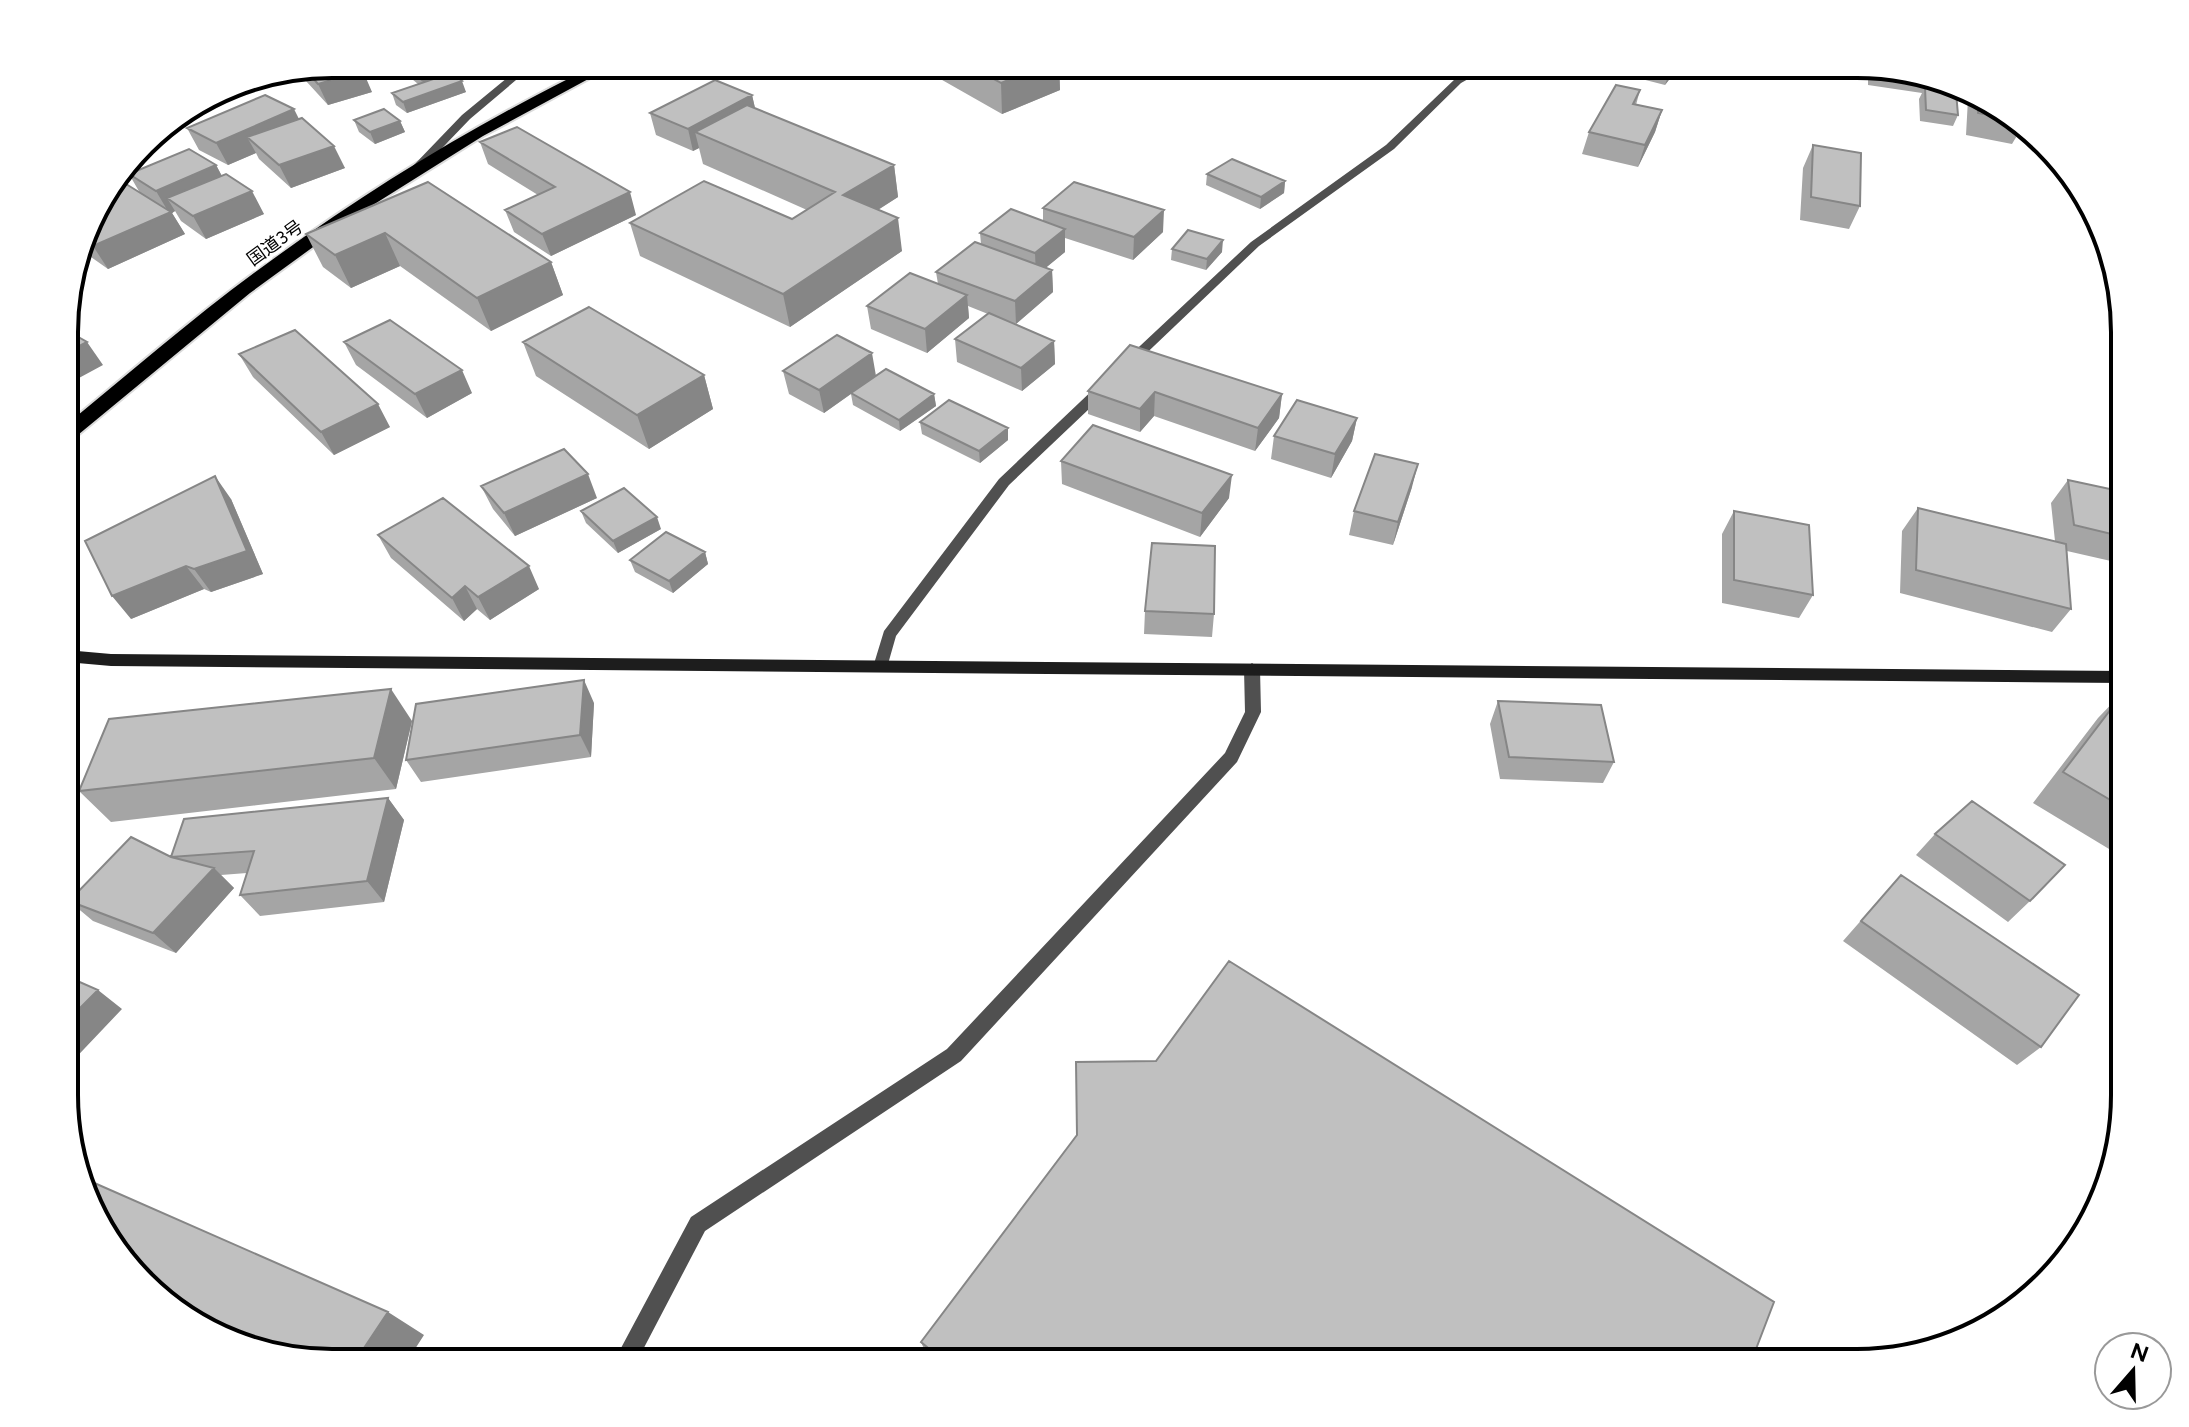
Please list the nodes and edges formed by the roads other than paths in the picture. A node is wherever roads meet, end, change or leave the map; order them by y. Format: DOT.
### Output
graph roads {
  1 [pos="513,78"];
  2 [pos="582,78"];
  3 [pos="1464,78"];
  4 [pos="417,168"];
  5 [pos="78,425"];
  6 [pos="78,657"];
  7 [pos="881,667"];
  8 [pos="1252,669"];
  9 [pos="2110,677"];
  10 [pos="632,1349"];
  1 -- 4 [label="street"];
  2 -- 4 [label="highway, 国道3号"];
  3 -- 7 [label="street"];
  4 -- 5 [label="highway, 国道3号"];
  6 -- 7 [label="street"];
  7 -- 8 [label="street"];
  8 -- 9 [label="street"];
  8 -- 10 [label="street"];
}
